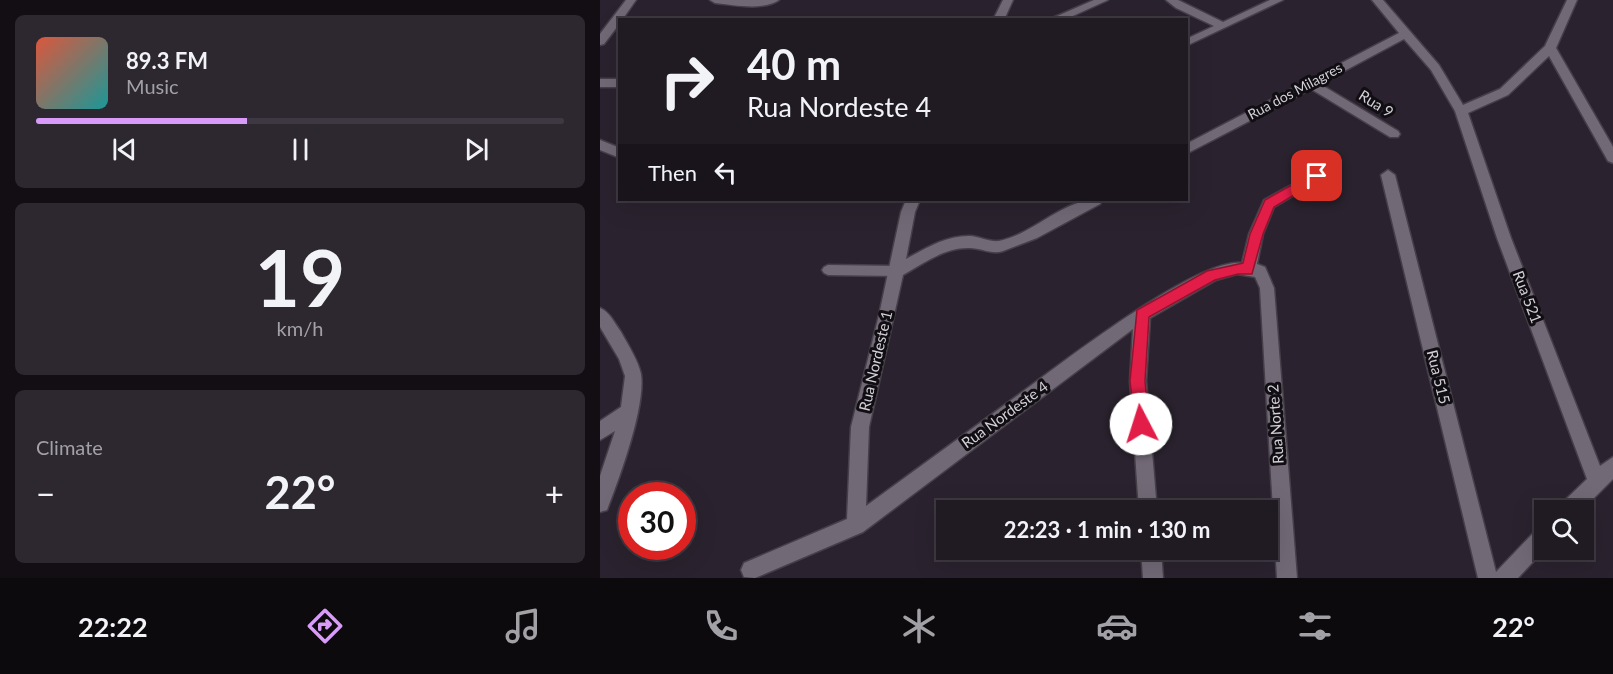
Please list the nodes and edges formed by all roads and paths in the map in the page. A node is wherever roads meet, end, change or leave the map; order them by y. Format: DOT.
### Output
graph roads {
  1 [pos="631,0"];
  2 [pos="716,0"];
  3 [pos="774,0"];
  4 [pos="1008,0"];
  5 [pos="1103,0"];
  6 [pos="1171,0"];
  7 [pos="1278,0"];
  8 [pos="1377,0"];
  9 [pos="1572,0"];
  10 [pos="620,18"];
  11 [pos="999,18"];
  12 [pos="1058,18"];
  13 [pos="615,26"];
  14 [pos="1222,26"];
  15 [pos="1405,34"];
  16 [pos="600,42"];
  17 [pos="1188,42"];
  18 [pos="1550,48"];
  19 [pos="1310,82"];
  20 [pos="600,83"];
  21 [pos="618,83"];
  22 [pos="1461,111"];
  23 [pos="1394,134"];
  24 [pos="600,145"];
  25 [pos="1188,149"];
  26 [pos="618,152"];
  27 [pos="1613,158"];
  28 [pos="1388,175"];
  29 [pos="1317,176"];
  30 [pos="913,201"];
  31 [pos="1093,201"];
  32 [pos="828,270"];
  33 [pos="1254,270"];
  34 [pos="896,271"];
  35 [pos="1142,314"];
  36 [pos="600,315"];
  37 [pos="628,413"];
  38 [pos="600,432"];
  39 [pos="1613,466"];
  40 [pos="1597,481"];
  41 [pos="1147,500"];
  42 [pos="1579,500"];
  43 [pos="600,503"];
  44 [pos="856,525"];
  45 [pos="1534,547"];
  46 [pos="1152,560"];
  47 [pos="751,570"];
  48 [pos="1154,578"];
  49 [pos="1287,578"];
  50 [pos="1488,578"];
  51 [pos="1504,578"];
  1 -- 10 [label="street"];
  2 -- 3 [label="street"];
  4 -- 11 [label="street"];
  5 -- 12 [label="street"];
  6 -- 14 [label="street"];
  7 -- 14 [label="street"];
  8 -- 15 [label="street, Rua 521"];
  9 -- 18 [label="street"];
  13 -- 16 [label="street"];
  14 -- 17 [label="street"];
  15 -- 19 [label="street, Rua dos Milagres"];
  15 -- 22 [label="street, Rua 521"];
  18 -- 22 [label="street"];
  18 -- 27 [label="street"];
  19 -- 23 [label="street, Rua 9"];
  19 -- 25 [label="street, Rua dos Milagres"];
  20 -- 21 [label="street"];
  22 -- 40 [label="street, Rua 521"];
  24 -- 26 [label="street"];
  28 -- 50 [label="street, Rua 515"];
  29 -- 33 [label="street"];
  30 -- 34 [label="street, Rua Nordeste 1"];
  31 -- 34 [label="street"];
  32 -- 34 [label="lane"];
  33 -- 35 [label="street, Rua Nordeste 4"];
  33 -- 49 [label="street, Rua Norte 2"];
  34 -- 44 [label="street, Rua Nordeste 1"];
  35 -- 41 [label="street"];
  35 -- 44 [label="street, Rua Nordeste 4"];
  36 -- 37 [label="street"];
  37 -- 38 [label="street"];
  37 -- 43 [label="street"];
  39 -- 40 [label="street"];
  40 -- 42 [label="street"];
  44 -- 47 [label="street, Rua Nordeste 4"];
  45 -- 51 [label="street"];
  46 -- 48 [label="street"];
}
